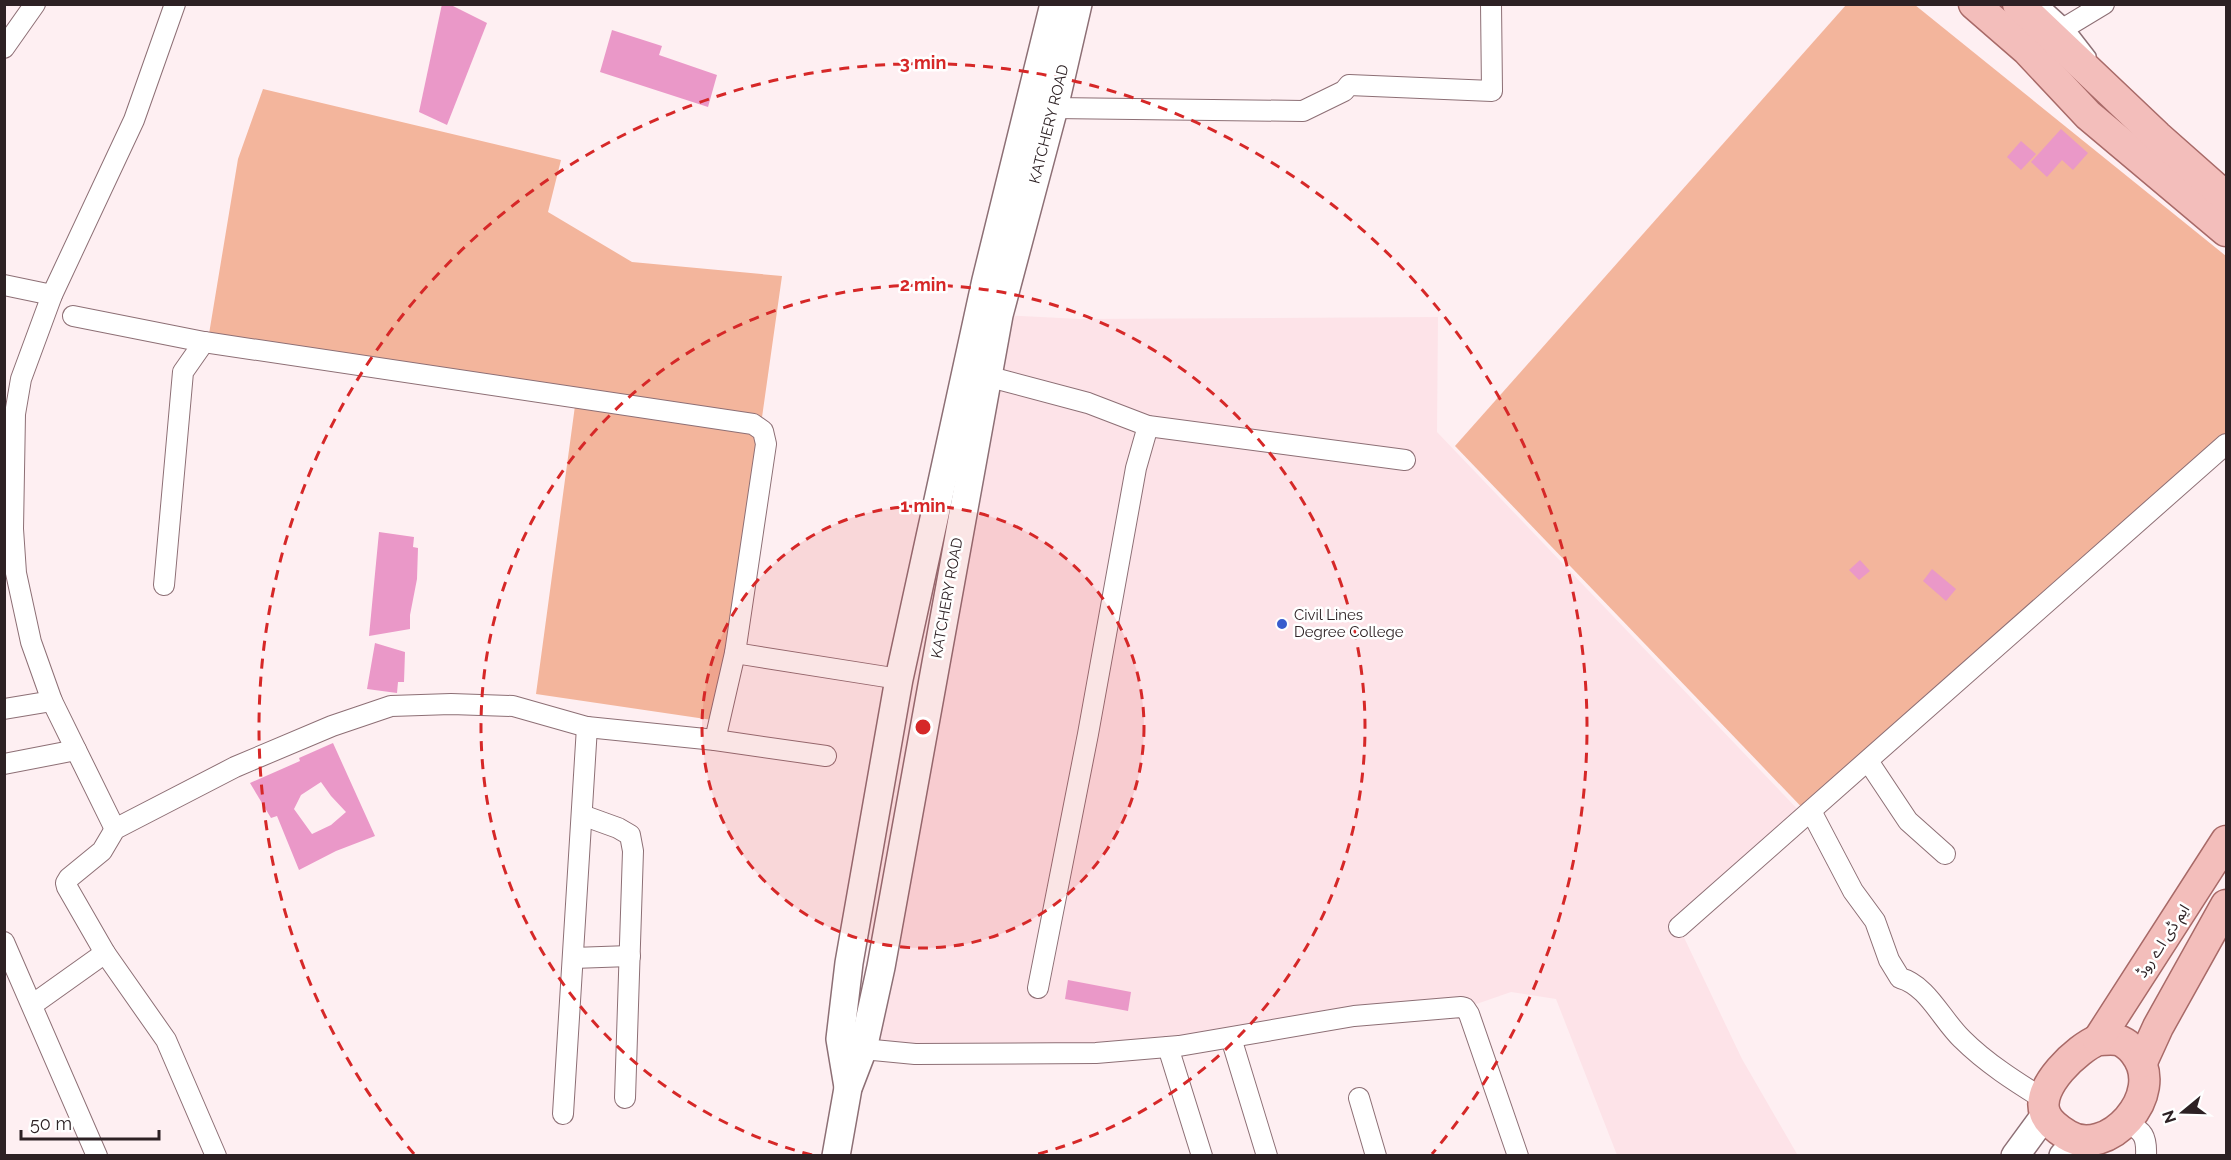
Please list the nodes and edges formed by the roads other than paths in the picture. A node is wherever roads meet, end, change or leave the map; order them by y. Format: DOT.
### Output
graph roads {
  1 [pos="35,4"];
  2 [pos="175,4"];
  3 [pos="1054,4"];
  4 [pos="1078,4"];
  5 [pos="1491,4"];
  6 [pos="1974,4"];
  7 [pos="2018,4"];
  8 [pos="2044,4"];
  9 [pos="2104,4"];
  10 [pos="2059,31"];
  11 [pos="4,48"];
  12 [pos="2033,72"];
  13 [pos="1054,108"];
  14 [pos="2088,115"];
  15 [pos="2226,197"];
  16 [pos="2226,231"];
  17 [pos="997,282"];
  18 [pos="4,285"];
  19 [pos="52,295"];
  20 [pos="73,316"];
  21 [pos="204,342"];
  22 [pos="977,373"];
  23 [pos="10,412"];
  24 [pos="1148,426"];
  25 [pos="2226,444"];
  26 [pos="1405,460"];
  27 [pos="922,580"];
  28 [pos="164,585"];
  29 [pos="949,585"];
  30 [pos="735,653"];
  31 [pos="899,679"];
  32 [pos="52,701"];
  33 [pos="4,710"];
  34 [pos="587,727"];
  35 [pos="715,740"];
  36 [pos="76,750"];
  37 [pos="826,756"];
  38 [pos="884,760"];
  39 [pos="1868,761"];
  40 [pos="4,764"];
  41 [pos="916,766"];
  42 [pos="1811,811"];
  43 [pos="582,815"];
  44 [pos="115,829"];
  45 [pos="2226,841"];
  46 [pos="1945,854"];
  47 [pos="2226,874"];
  48 [pos="2226,905"];
  49 [pos="1679,927"];
  50 [pos="4,942"];
  51 [pos="2226,942"];
  52 [pos="105,953"];
  53 [pos="630,956"];
  54 [pos="573,958"];
  55 [pos="849,963"];
  56 [pos="881,967"];
  57 [pos="1038,988"];
  58 [pos="32,1005"];
  59 [pos="1231,1038"];
  60 [pos="2109,1040"];
  61 [pos="1168,1047"];
  62 [pos="864,1049"];
  63 [pos="2144,1070"];
  64 [pos="848,1088"];
  65 [pos="625,1098"];
  66 [pos="1359,1098"];
  67 [pos="2045,1107"];
  68 [pos="562,1113"];
  69 [pos="2126,1122"];
  70 [pos="2070,1148"];
  71 [pos="97,1155"];
  72 [pos="216,1155"];
  73 [pos="836,1155"];
  74 [pos="1202,1155"];
  75 [pos="1267,1155"];
  76 [pos="1376,1155"];
  77 [pos="1518,1155"];
  78 [pos="2015,1155"];
  79 [pos="2146,1155"];
  1 -- 11 [label="street"];
  2 -- 19 [label="street"];
  3 -- 17 [label="main road, KATCHERY ROAD"];
  4 -- 13 [label="main road, KATCHERY ROAD"];
  5 -- 13 [label="street"];
  6 -- 14 [label="main road"];
  7 -- 10 [label="main road"];
  8 -- 10 [label="lane"];
  9 -- 10 [label="street"];
  10 -- 15 [label="main road"];
  12 -- 14 [label="lane"];
  13 -- 17 [label="main road, KATCHERY ROAD"];
  14 -- 16 [label="main road"];
  17 -- 22 [label="main road, KATCHERY ROAD"];
  18 -- 19 [label="street"];
  19 -- 23 [label="street"];
  20 -- 21 [label="street"];
  21 -- 28 [label="street"];
  21 -- 30 [label="street"];
  22 -- 24 [label="street"];
  22 -- 27 [label="main road, KATCHERY ROAD"];
  22 -- 29 [label="main road, KATCHERY ROAD"];
  23 -- 32 [label="street"];
  24 -- 26 [label="street"];
  24 -- 57 [label="street"];
  25 -- 39 [label="street"];
  27 -- 29 [label="main road"];
  27 -- 31 [label="main road, KATCHERY ROAD"];
  29 -- 41 [label="main road, KATCHERY ROAD"];
  30 -- 31 [label="street"];
  30 -- 35 [label="street"];
  31 -- 38 [label="main road, KATCHERY ROAD"];
  32 -- 33 [label="street"];
  32 -- 36 [label="street"];
  34 -- 35 [label="street"];
  34 -- 43 [label="street"];
  34 -- 44 [label="street"];
  35 -- 37 [label="street"];
  36 -- 40 [label="street"];
  36 -- 44 [label="street"];
  38 -- 41 [label="main road"];
  38 -- 55 [label="main road, KATCHERY ROAD"];
  39 -- 42 [label="street"];
  39 -- 46 [label="street"];
  41 -- 56 [label="main road, KATCHERY ROAD"];
  42 -- 49 [label="street"];
  42 -- 67 [label="street"];
  43 -- 53 [label="street"];
  43 -- 54 [label="street"];
  44 -- 52 [label="street"];
  45 -- 60 [label="main road, ایم ڈی اے روڈ"];
  47 -- 60 [label="main road, ایم ڈی اے روڈ"];
  48 -- 63 [label="main road"];
  50 -- 58 [label="street"];
  51 -- 63 [label="main road"];
  52 -- 58 [label="street"];
  52 -- 72 [label="street"];
  53 -- 54 [label="street"];
  53 -- 65 [label="street"];
  54 -- 68 [label="street"];
  55 -- 56 [label="main road"];
  55 -- 64 [label="main road, KATCHERY ROAD"];
  56 -- 62 [label="main road, KATCHERY ROAD"];
  58 -- 71 [label="street"];
  59 -- 61 [label="street"];
  59 -- 75 [label="street"];
  59 -- 77 [label="street"];
  60 -- 63 [label="main road"];
  60 -- 67 [label="main road"];
  61 -- 62 [label="street"];
  61 -- 74 [label="street"];
  62 -- 64 [label="main road, KATCHERY ROAD"];
  63 -- 69 [label="main road"];
  64 -- 73 [label="main road, KATCHERY ROAD"];
  66 -- 76 [label="street"];
  67 -- 70 [label="main road"];
  67 -- 78 [label="main road"];
  69 -- 70 [label="main road"];
  69 -- 79 [label="street"];
}
